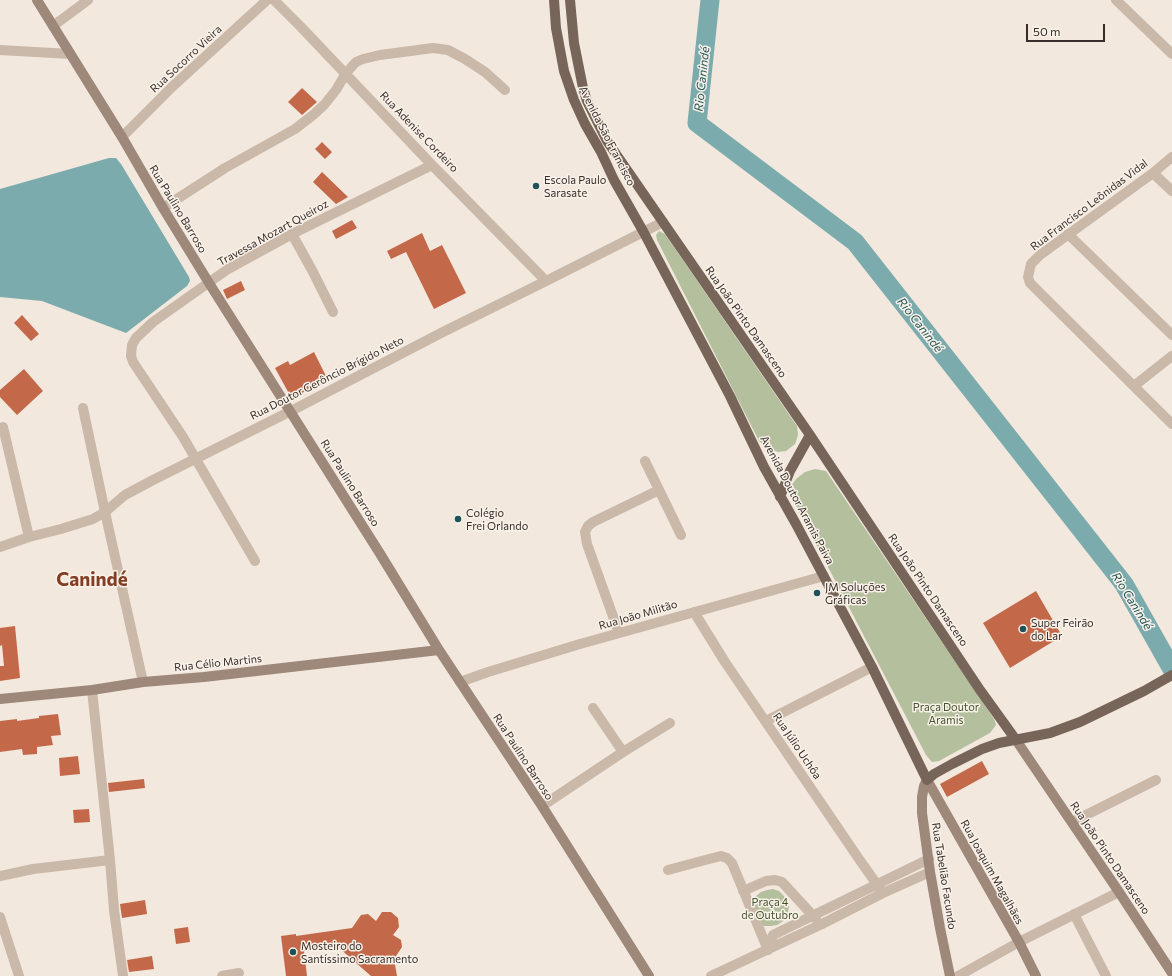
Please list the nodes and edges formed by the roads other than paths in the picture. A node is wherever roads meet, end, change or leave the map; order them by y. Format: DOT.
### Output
graph roads {
  1 [pos="37,0"];
  2 [pos="88,0"];
  3 [pos="267,0"];
  4 [pos="274,0"];
  5 [pos="554,0"];
  6 [pos="570,0"];
  7 [pos="1116,0"];
  8 [pos="53,26"];
  9 [pos="0,50"];
  10 [pos="70,54"];
  11 [pos="1172,54"];
  12 [pos="346,73"];
  13 [pos="505,90"];
  14 [pos="122,137"];
  15 [pos="1172,157"];
  16 [pos="432,165"];
  17 [pos="1153,173"];
  18 [pos="1172,191"];
  19 [pos="163,208"];
  20 [pos="663,222"];
  21 [pos="643,231"];
  22 [pos="292,234"];
  23 [pos="1068,234"];
  24 [pos="546,281"];
  25 [pos="209,283"];
  26 [pos="334,312"];
  27 [pos="1172,335"];
  28 [pos="1172,356"];
  29 [pos="1134,386"];
  30 [pos="83,408"];
  31 [pos="291,411"];
  32 [pos="1172,424"];
  33 [pos="3,427"];
  34 [pos="810,435"];
  35 [pos="196,459"];
  36 [pos="645,461"];
  37 [pos="659,490"];
  38 [pos="780,497"];
  39 [pos="105,512"];
  40 [pos="681,535"];
  41 [pos="29,537"];
  42 [pos="0,547"];
  43 [pos="254,561"];
  44 [pos="824,576"];
  45 [pos="694,612"];
  46 [pos="619,633"];
  47 [pos="439,650"];
  48 [pos="872,667"];
  49 [pos="1172,675"];
  50 [pos="144,682"];
  51 [pos="460,682"];
  52 [pos="92,690"];
  53 [pos="0,699"];
  54 [pos="593,708"];
  55 [pos="766,721"];
  56 [pos="670,723"];
  57 [pos="1016,740"];
  58 [pos="623,752"];
  59 [pos="927,780"];
  60 [pos="1156,780"];
  61 [pos="542,806"];
  62 [pos="1072,822"];
  63 [pos="928,859"];
  64 [pos="110,860"];
  65 [pos="668,870"];
  66 [pos="930,872"];
  67 [pos="0,876"];
  68 [pos="877,884"];
  69 [pos="743,891"];
  70 [pos="1119,892"];
  71 [pos="883,893"];
  72 [pos="1074,914"];
  73 [pos="813,915"];
  74 [pos="0,916"];
  75 [pos="822,924"];
  76 [pos="1018,942"];
  77 [pos="768,950"];
  78 [pos="239,973"];
  79 [pos="1172,973"];
  80 [pos="19,976"];
  81 [pos="123,976"];
  82 [pos="222,976"];
  83 [pos="649,976"];
  84 [pos="711,976"];
  85 [pos="950,976"];
  86 [pos="958,976"];
  87 [pos="1036,976"];
  88 [pos="1106,976"];
  1 -- 8 [label="street, Rua Paulino Barroso"];
  2 -- 8 [label="street"];
  3 -- 14 [label="street, Rua Socorro Vieira"];
  4 -- 12 [label="street, Rua Adenise Cordeiro"];
  5 -- 21 [label="main road, Avenida São Francisco"];
  6 -- 20 [label="main road, Avenida São Francisco"];
  7 -- 11 [label="street"];
  8 -- 10 [label="street, Rua Paulino Barroso"];
  9 -- 10 [label="street"];
  10 -- 14 [label="street, Rua Paulino Barroso"];
  12 -- 13 [label="street"];
  12 -- 16 [label="street, Rua Adenise Cordeiro"];
  12 -- 19 [label="street"];
  14 -- 19 [label="street, Rua Paulino Barroso"];
  15 -- 17 [label="street, Rua Francisco Leônidas Vidal"];
  16 -- 22 [label="street, Travessa Mozart Queiroz"];
  16 -- 24 [label="street, Rua Adenise Cordeiro"];
  17 -- 18 [label="street"];
  17 -- 23 [label="street, Rua Francisco Leônidas Vidal"];
  19 -- 25 [label="street, Rua Paulino Barroso"];
  20 -- 21 [label="street, Rua Doutor Gerôncio Brígido Neto"];
  20 -- 34 [label="main road, Rua João Pinto Damasceno"];
  21 -- 24 [label="street, Rua Doutor Gerôncio Brígido Neto"];
  21 -- 38 [label="main road, Avenida Doutor Aramis Paiva"];
  22 -- 25 [label="street, Travessa Mozart Queiroz"];
  22 -- 26 [label="street"];
  23 -- 27 [label="street"];
  23 -- 29 [label="street, Rua Francisco Leônidas Vidal"];
  24 -- 31 [label="street, Rua Doutor Gerôncio Brígido Neto"];
  25 -- 31 [label="street, Rua Paulino Barroso"];
  25 -- 35 [label="street, Travessa Mozart Queiroz"];
  28 -- 29 [label="street"];
  29 -- 32 [label="street"];
  30 -- 39 [label="street"];
  31 -- 35 [label="street, Rua Doutor Gerôncio Brígido Neto"];
  31 -- 47 [label="street, Rua Paulino Barroso"];
  33 -- 41 [label="street"];
  34 -- 38 [label="main road"];
  34 -- 57 [label="main road, Rua João Pinto Damasceno"];
  35 -- 39 [label="street, Rua Doutor Gerôncio Brígido Neto"];
  35 -- 43 [label="street"];
  36 -- 37 [label="street"];
  37 -- 40 [label="street"];
  37 -- 46 [label="street"];
  38 -- 44 [label="main road, Avenida Doutor Aramis Paiva"];
  39 -- 41 [label="street, Rua Doutor Gerôncio Brígido Neto"];
  39 -- 50 [label="street"];
  41 -- 42 [label="street, Rua Doutor Gerôncio Brígido Neto"];
  44 -- 45 [label="street, Rua João Militão"];
  44 -- 48 [label="main road, Avenida Doutor Aramis Paiva"];
  45 -- 46 [label="street, Rua João Militão"];
  45 -- 55 [label="street, Rua Júlio Uchôa"];
  46 -- 51 [label="street, Rua João Militão"];
  47 -- 50 [label="street, Rua Célio Martins"];
  47 -- 51 [label="street, Rua Paulino Barroso"];
  48 -- 55 [label="street"];
  48 -- 59 [label="main road, Avenida Doutor Aramis Paiva"];
  49 -- 57 [label="main road"];
  50 -- 52 [label="street, Rua Célio Martins"];
  51 -- 61 [label="street, Rua Paulino Barroso"];
  52 -- 53 [label="street, Rua Célio Martins"];
  52 -- 64 [label="street"];
  54 -- 58 [label="street"];
  55 -- 68 [label="street, Rua Júlio Uchôa"];
  56 -- 58 [label="street"];
  57 -- 59 [label="main road"];
  57 -- 62 [label="street, Rua João Pinto Damasceno"];
  58 -- 61 [label="street"];
  59 -- 63 [label="street, Rua Tabelião Facundo"];
  59 -- 76 [label="street, Rua Joaquim Magalhães"];
  60 -- 62 [label="street"];
  61 -- 83 [label="street, Rua Paulino Barroso"];
  62 -- 70 [label="street, Rua João Pinto Damasceno"];
  63 -- 66 [label="street, Rua Tabelião Facundo"];
  63 -- 68 [label="street"];
  64 -- 67 [label="street"];
  64 -- 81 [label="street"];
  65 -- 69 [label="street"];
  66 -- 71 [label="street"];
  66 -- 85 [label="street, Rua Tabelião Facundo"];
  68 -- 71 [label="street, Rua Júlio Uchôa"];
  68 -- 73 [label="street"];
  69 -- 73 [label="street"];
  69 -- 77 [label="street"];
  70 -- 72 [label="street"];
  70 -- 79 [label="street, Rua João Pinto Damasceno"];
  71 -- 75 [label="street"];
  72 -- 76 [label="street"];
  72 -- 88 [label="street"];
  73 -- 75 [label="street"];
  73 -- 77 [label="street"];
  74 -- 80 [label="street"];
  75 -- 77 [label="street"];
  76 -- 86 [label="street"];
  76 -- 87 [label="street, Rua Joaquim Magalhães"];
  77 -- 84 [label="street"];
  78 -- 82 [label="street"];
}
